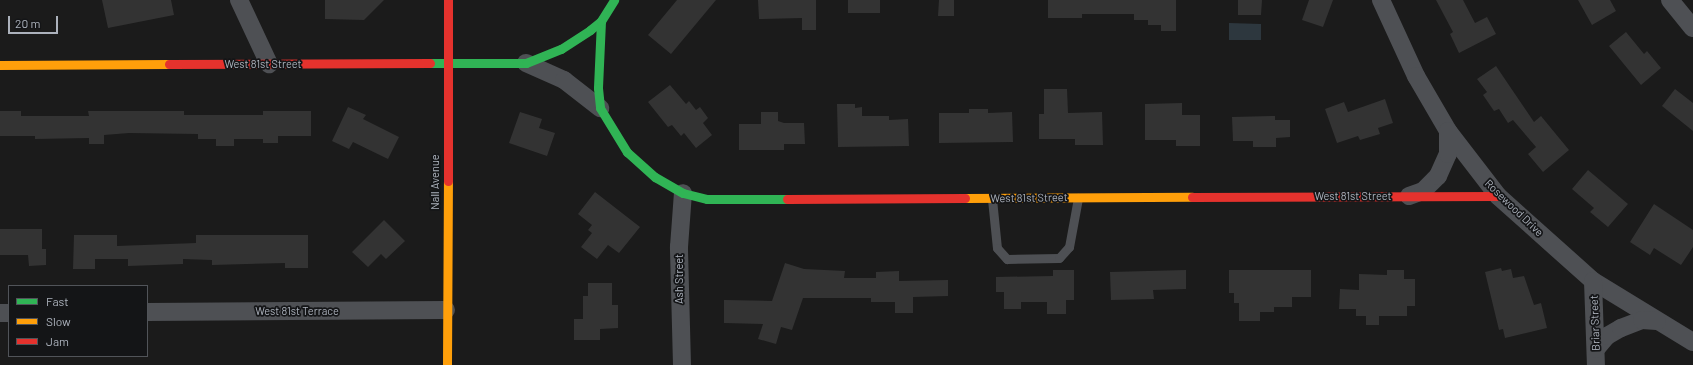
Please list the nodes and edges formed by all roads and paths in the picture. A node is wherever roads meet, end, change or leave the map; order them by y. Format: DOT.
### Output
graph roads {
  1 [pos="239,0"];
  2 [pos="448,0"];
  3 [pos="614,0"];
  4 [pos="1382,0"];
  5 [pos="1670,0"];
  6 [pos="601,21"];
  7 [pos="1693,28"];
  8 [pos="448,63"];
  9 [pos="526,63"];
  10 [pos="269,64"];
  11 [pos="0,65"];
  12 [pos="600,108"];
  13 [pos="1448,131"];
  14 [pos="682,193"];
  15 [pos="1409,196"];
  16 [pos="1498,196"];
  17 [pos="1078,198"];
  18 [pos="992,199"];
  19 [pos="1593,281"];
  20 [pos="446,310"];
  21 [pos="148,312"];
  22 [pos="1657,321"];
  23 [pos="1693,342"];
  24 [pos="1596,357"];
  25 [pos="447,365"];
  26 [pos="682,365"];
  1 -- 10 [label="street"];
  2 -- 8 [label="street, Nall Avenue"];
  3 -- 6 [label="street"];
  4 -- 13 [label="street, Rosewood Drive"];
  5 -- 7 [label="street"];
  6 -- 9 [label="street, West 81st Street"];
  6 -- 12 [label="street, West 81st Street"];
  8 -- 9 [label="street, West 81st Street"];
  8 -- 10 [label="street, West 81st Street"];
  8 -- 20 [label="street, Nall Avenue"];
  9 -- 12 [label="street, West 81st Street"];
  10 -- 11 [label="street, West 81st Street"];
  12 -- 14 [label="street, West 81st Street"];
  13 -- 15 [label="street"];
  13 -- 16 [label="street, Rosewood Drive"];
  14 -- 18 [label="street, West 81st Street"];
  14 -- 26 [label="street, Ash Street"];
  15 -- 16 [label="street, West 81st Street"];
  15 -- 17 [label="street, West 81st Street"];
  16 -- 19 [label="street, Rosewood Drive"];
  17 -- 18 [label="street, West 81st Street"];
  17 -- 18 [label="lane"];
  19 -- 22 [label="street, Rosewood Drive"];
  19 -- 24 [label="street, Briar Street"];
  20 -- 21 [label="street, West 81st Terrace"];
  20 -- 25 [label="street, Nall Avenue"];
  22 -- 23 [label="street, Rosewood Drive"];
  22 -- 24 [label="street"];
}
